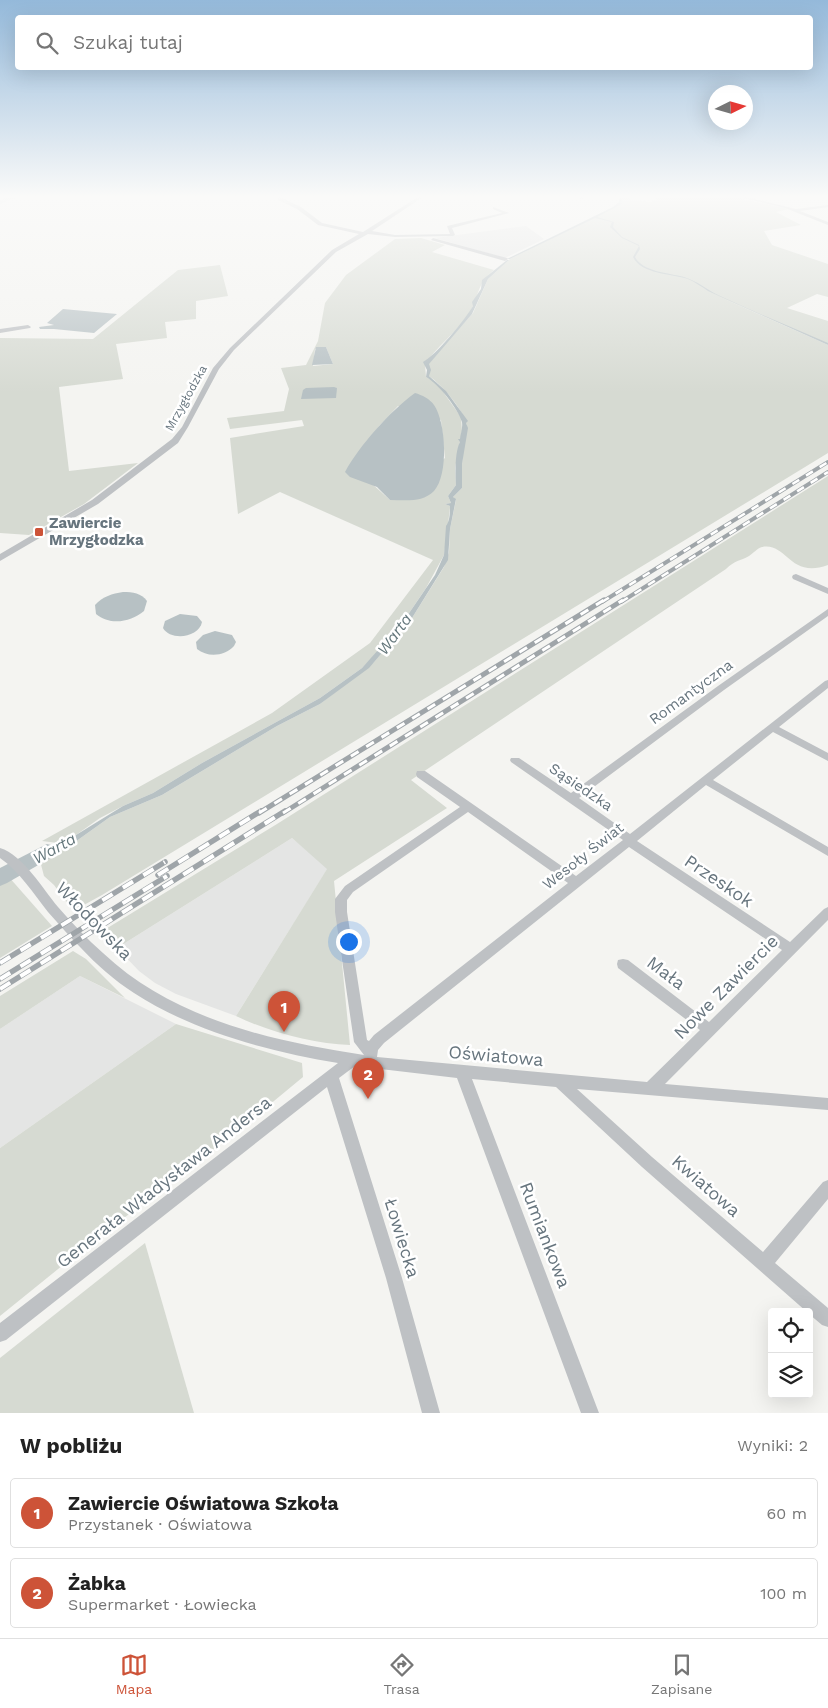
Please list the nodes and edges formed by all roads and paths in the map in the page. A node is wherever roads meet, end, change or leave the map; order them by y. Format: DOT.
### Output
graph roads {
  1 [pos="324,261"];
  2 [pos="28,328"];
  3 [pos="0,331"];
  4 [pos="0,558"];
  5 [pos="796,577"];
  6 [pos="828,591"];
  7 [pos="828,612"];
  8 [pos="828,683"];
  9 [pos="772,727"];
  10 [pos="828,757"];
  11 [pos="515,760"];
  12 [pos="421,774"];
  13 [pos="706,780"];
  14 [pos="572,798"];
  15 [pos="468,807"];
  16 [pos="629,840"];
  17 [pos="828,852"];
  18 [pos="4,855"];
  19 [pos="576,882"];
  20 [pos="828,912"];
  21 [pos="790,949"];
  22 [pos="623,964"];
  23 [pos="169,1006"];
  24 [pos="710,1030"];
  25 [pos="370,1058"];
  26 [pos="352,1060"];
  27 [pos="462,1072"];
  28 [pos="332,1076"];
  29 [pos="559,1081"];
  30 [pos="651,1088"];
  31 [pos="828,1104"];
  32 [pos="828,1186"];
  33 [pos="765,1263"];
  34 [pos="828,1319"];
  35 [pos="0,1334"];
  36 [pos="431,1413"];
  37 [pos="590,1413"];
  1 -- 4 [label="street, Mrzygłodzka"];
  2 -- 3 [label="street"];
  5 -- 6 [label="street"];
  7 -- 14 [label="street, Romantyczna"];
  8 -- 9 [label="street, Wesoły Świat"];
  9 -- 10 [label="street"];
  9 -- 13 [label="street, Wesoły Świat"];
  11 -- 14 [label="street, Sąsiedzka"];
  12 -- 15 [label="street"];
  13 -- 16 [label="street, Wesoły Świat"];
  13 -- 17 [label="street"];
  14 -- 16 [label="street, Sąsiedzka"];
  15 -- 19 [label="street"];
  15 -- 25 [label="street"];
  16 -- 19 [label="street, Wesoły Świat"];
  16 -- 21 [label="street, Przeskok"];
  18 -- 23 [label="street, Włodowska"];
  19 -- 25 [label="street, Wesoły Świat"];
  20 -- 21 [label="street, Nowe Zawiercie"];
  21 -- 24 [label="street, Nowe Zawiercie"];
  22 -- 24 [label="street, Mała"];
  23 -- 26 [label="street, Oświatowa"];
  24 -- 30 [label="street, Nowe Zawiercie"];
  25 -- 26 [label="street, Oświatowa"];
  25 -- 27 [label="street, Oświatowa"];
  26 -- 28 [label="street, Generała Władysława Andersa"];
  27 -- 29 [label="street, Oświatowa"];
  27 -- 37 [label="street, Rumiankowa"];
  28 -- 35 [label="street, Generała Władysława Andersa"];
  28 -- 36 [label="street, Łowiecka"];
  29 -- 30 [label="street, Oświatowa"];
  29 -- 33 [label="street, Kwiatowa"];
  30 -- 31 [label="street, Oświatowa"];
  32 -- 33 [label="street"];
  33 -- 34 [label="street, Kwiatowa"];
}
